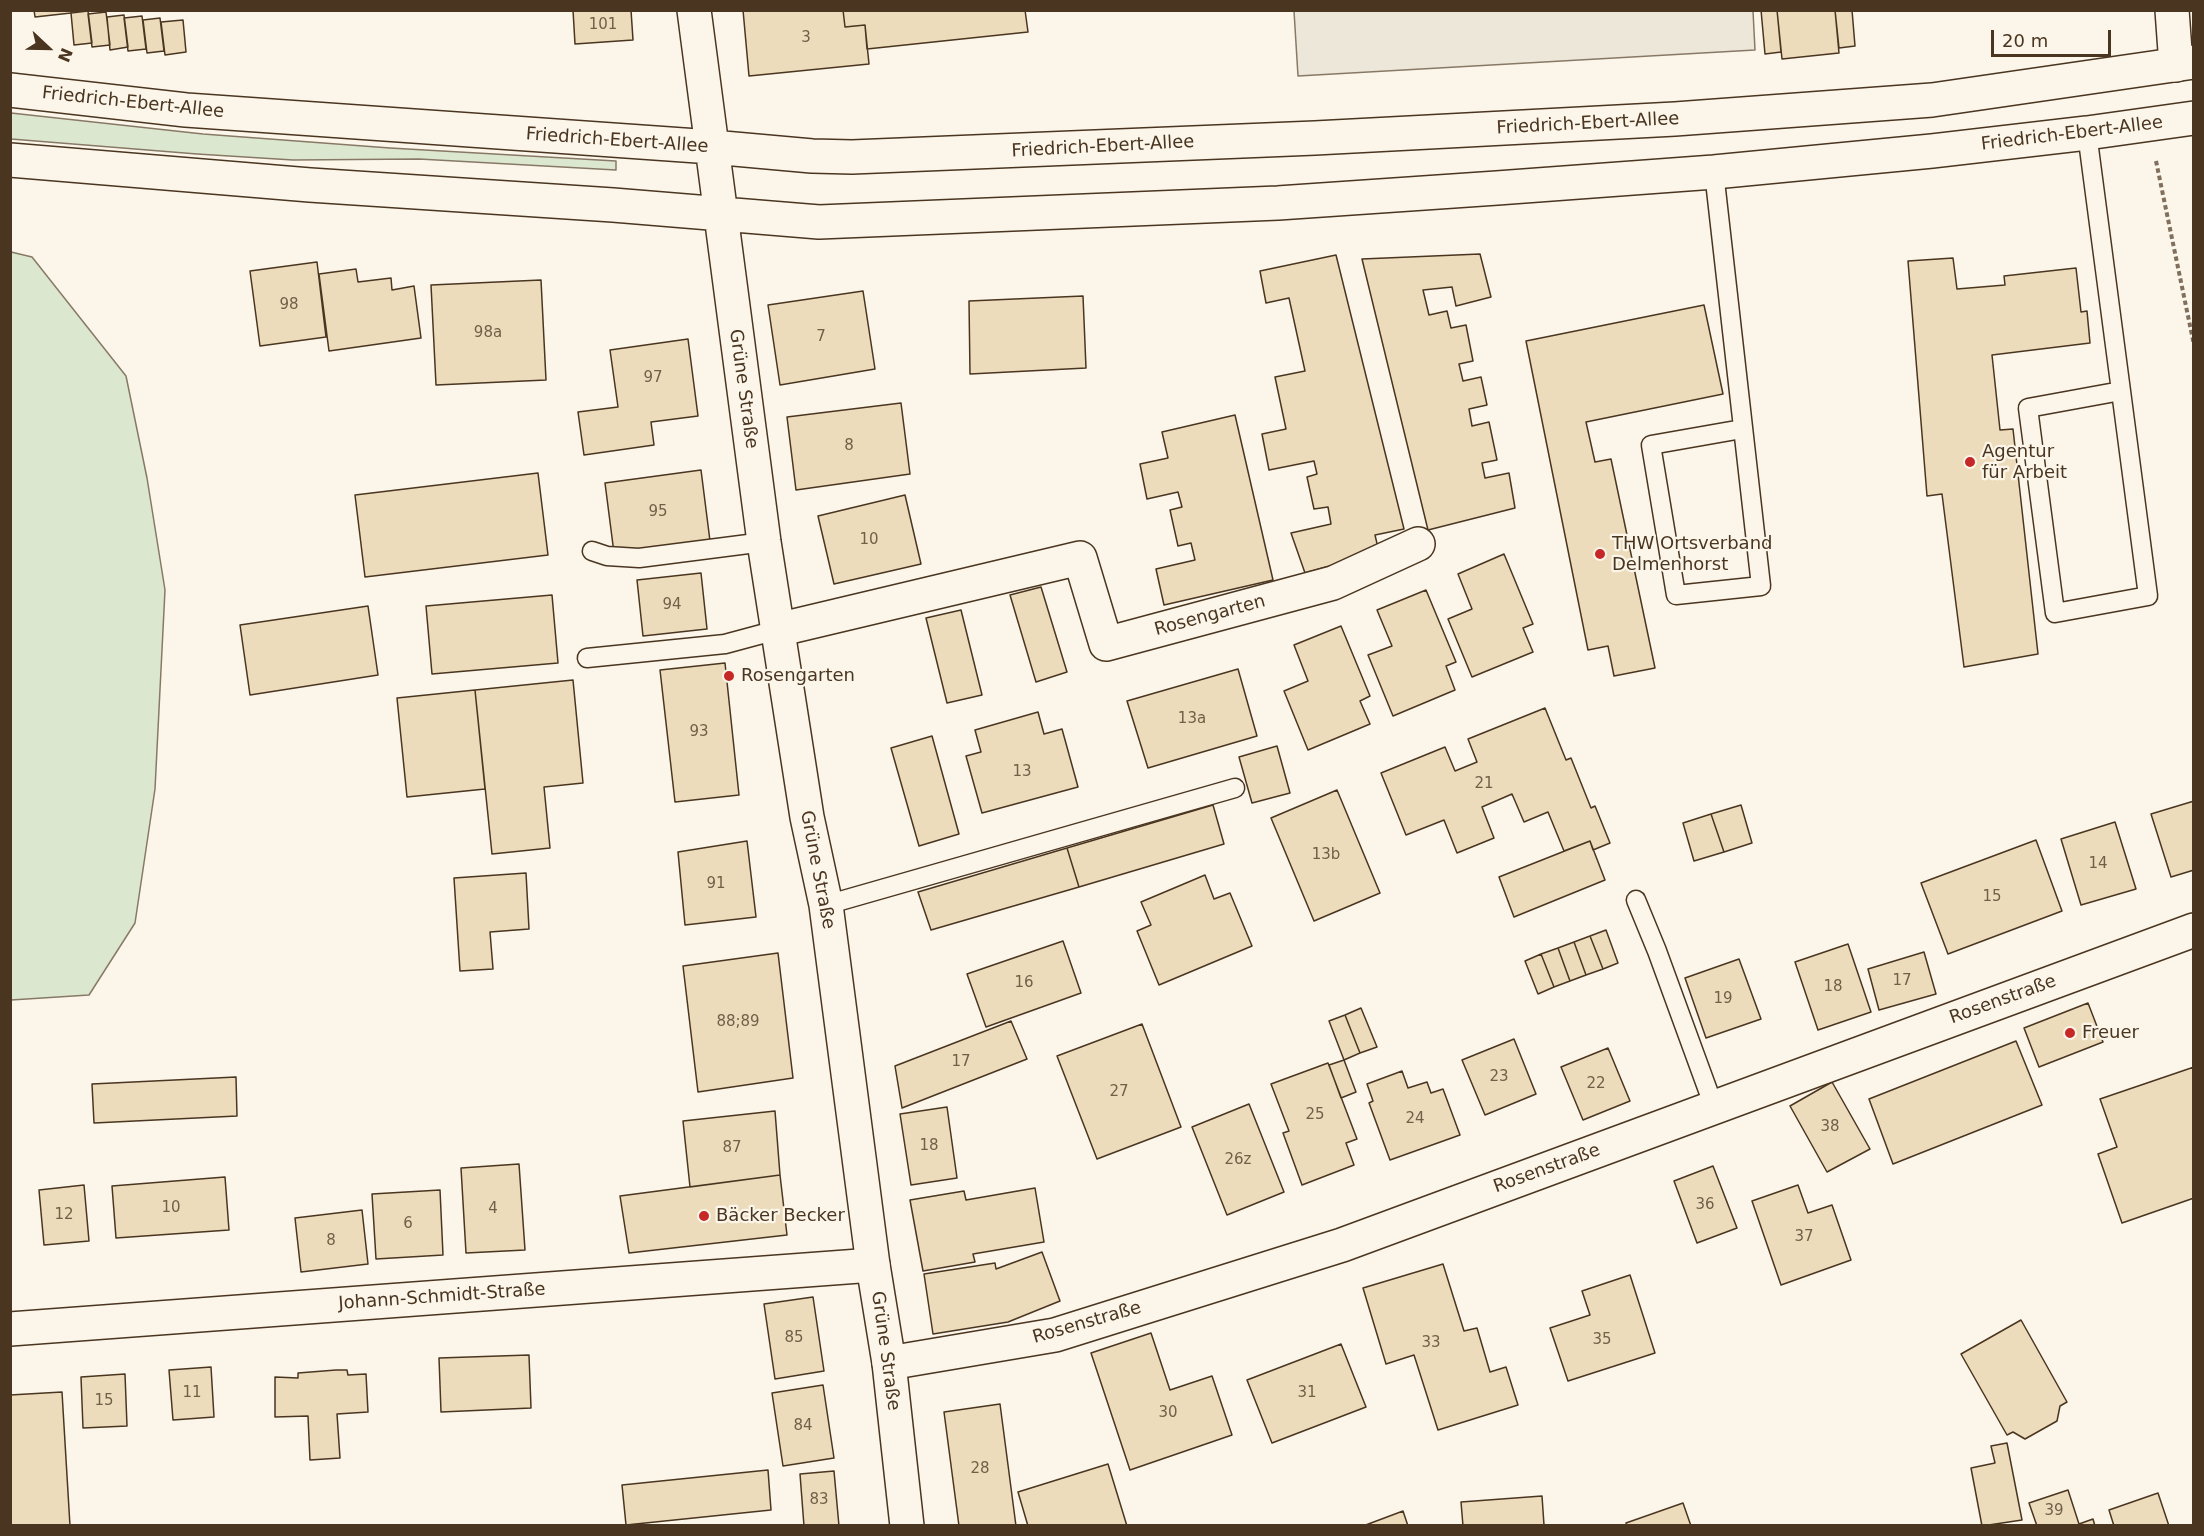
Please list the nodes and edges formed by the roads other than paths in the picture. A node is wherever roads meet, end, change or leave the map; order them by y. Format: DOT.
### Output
graph roads {
  1 [pos="694,10"];
  2 [pos="2172,10"];
  3 [pos="2185,63"];
  4 [pos="10,90"];
  5 [pos="2193,118"];
  6 [pos="2087,133"];
  7 [pos="712,147"];
  8 [pos="10,160"];
  9 [pos="1714,172"];
  10 [pos="721,215"];
  11 [pos="2121,391"];
  12 [pos="1742,429"];
  13 [pos="764,542"];
  14 [pos="1418,544"];
  15 [pos="592,551"];
  16 [pos="777,630"];
  17 [pos="587,658"];
  18 [pos="1235,788"];
  19 [pos="1636,900"];
  20 [pos="826,905"];
  21 [pos="2193,930"];
  22 [pos="1714,1107"];
  23 [pos="873,1265"];
  24 [pos="10,1329"];
  25 [pos="889,1363"];
  26 [pos="907,1526"];
  1 -- 7 [label="main road, Grüne Straße"];
  2 -- 3 [label="main road"];
  3 -- 7 [label="main road, Friedrich-Ebert-Allee"];
  4 -- 7 [label="main road, Friedrich-Ebert-Allee"];
  5 -- 6 [label="main road, Friedrich-Ebert-Allee"];
  6 -- 9 [label="main road, Friedrich-Ebert-Allee"];
  6 -- 11 [label="lane"];
  7 -- 10 [label="main road, Grüne Straße"];
  8 -- 10 [label="main road, Friedrich-Ebert-Allee"];
  9 -- 10 [label="main road, Friedrich-Ebert-Allee"];
  9 -- 12 [label="lane"];
  10 -- 13 [label="main road, Grüne Straße"];
  11 -- 11 [label="lane"];
  12 -- 12 [label="lane"];
  13 -- 15 [label="lane"];
  13 -- 16 [label="main road, Grüne Straße"];
  14 -- 16 [label="main road, Rosengarten"];
  16 -- 17 [label="lane"];
  16 -- 20 [label="main road, Grüne Straße"];
  18 -- 20 [label="lane"];
  19 -- 22 [label="lane"];
  20 -- 23 [label="main road, Grüne Straße"];
  21 -- 22 [label="main road, Rosenstraße"];
  22 -- 25 [label="main road, Rosenstraße"];
  23 -- 24 [label="main road, Johann-Schmidt-Straße"];
  23 -- 25 [label="main road, Grüne Straße"];
  25 -- 26 [label="main road, Grüne Straße"];
}
